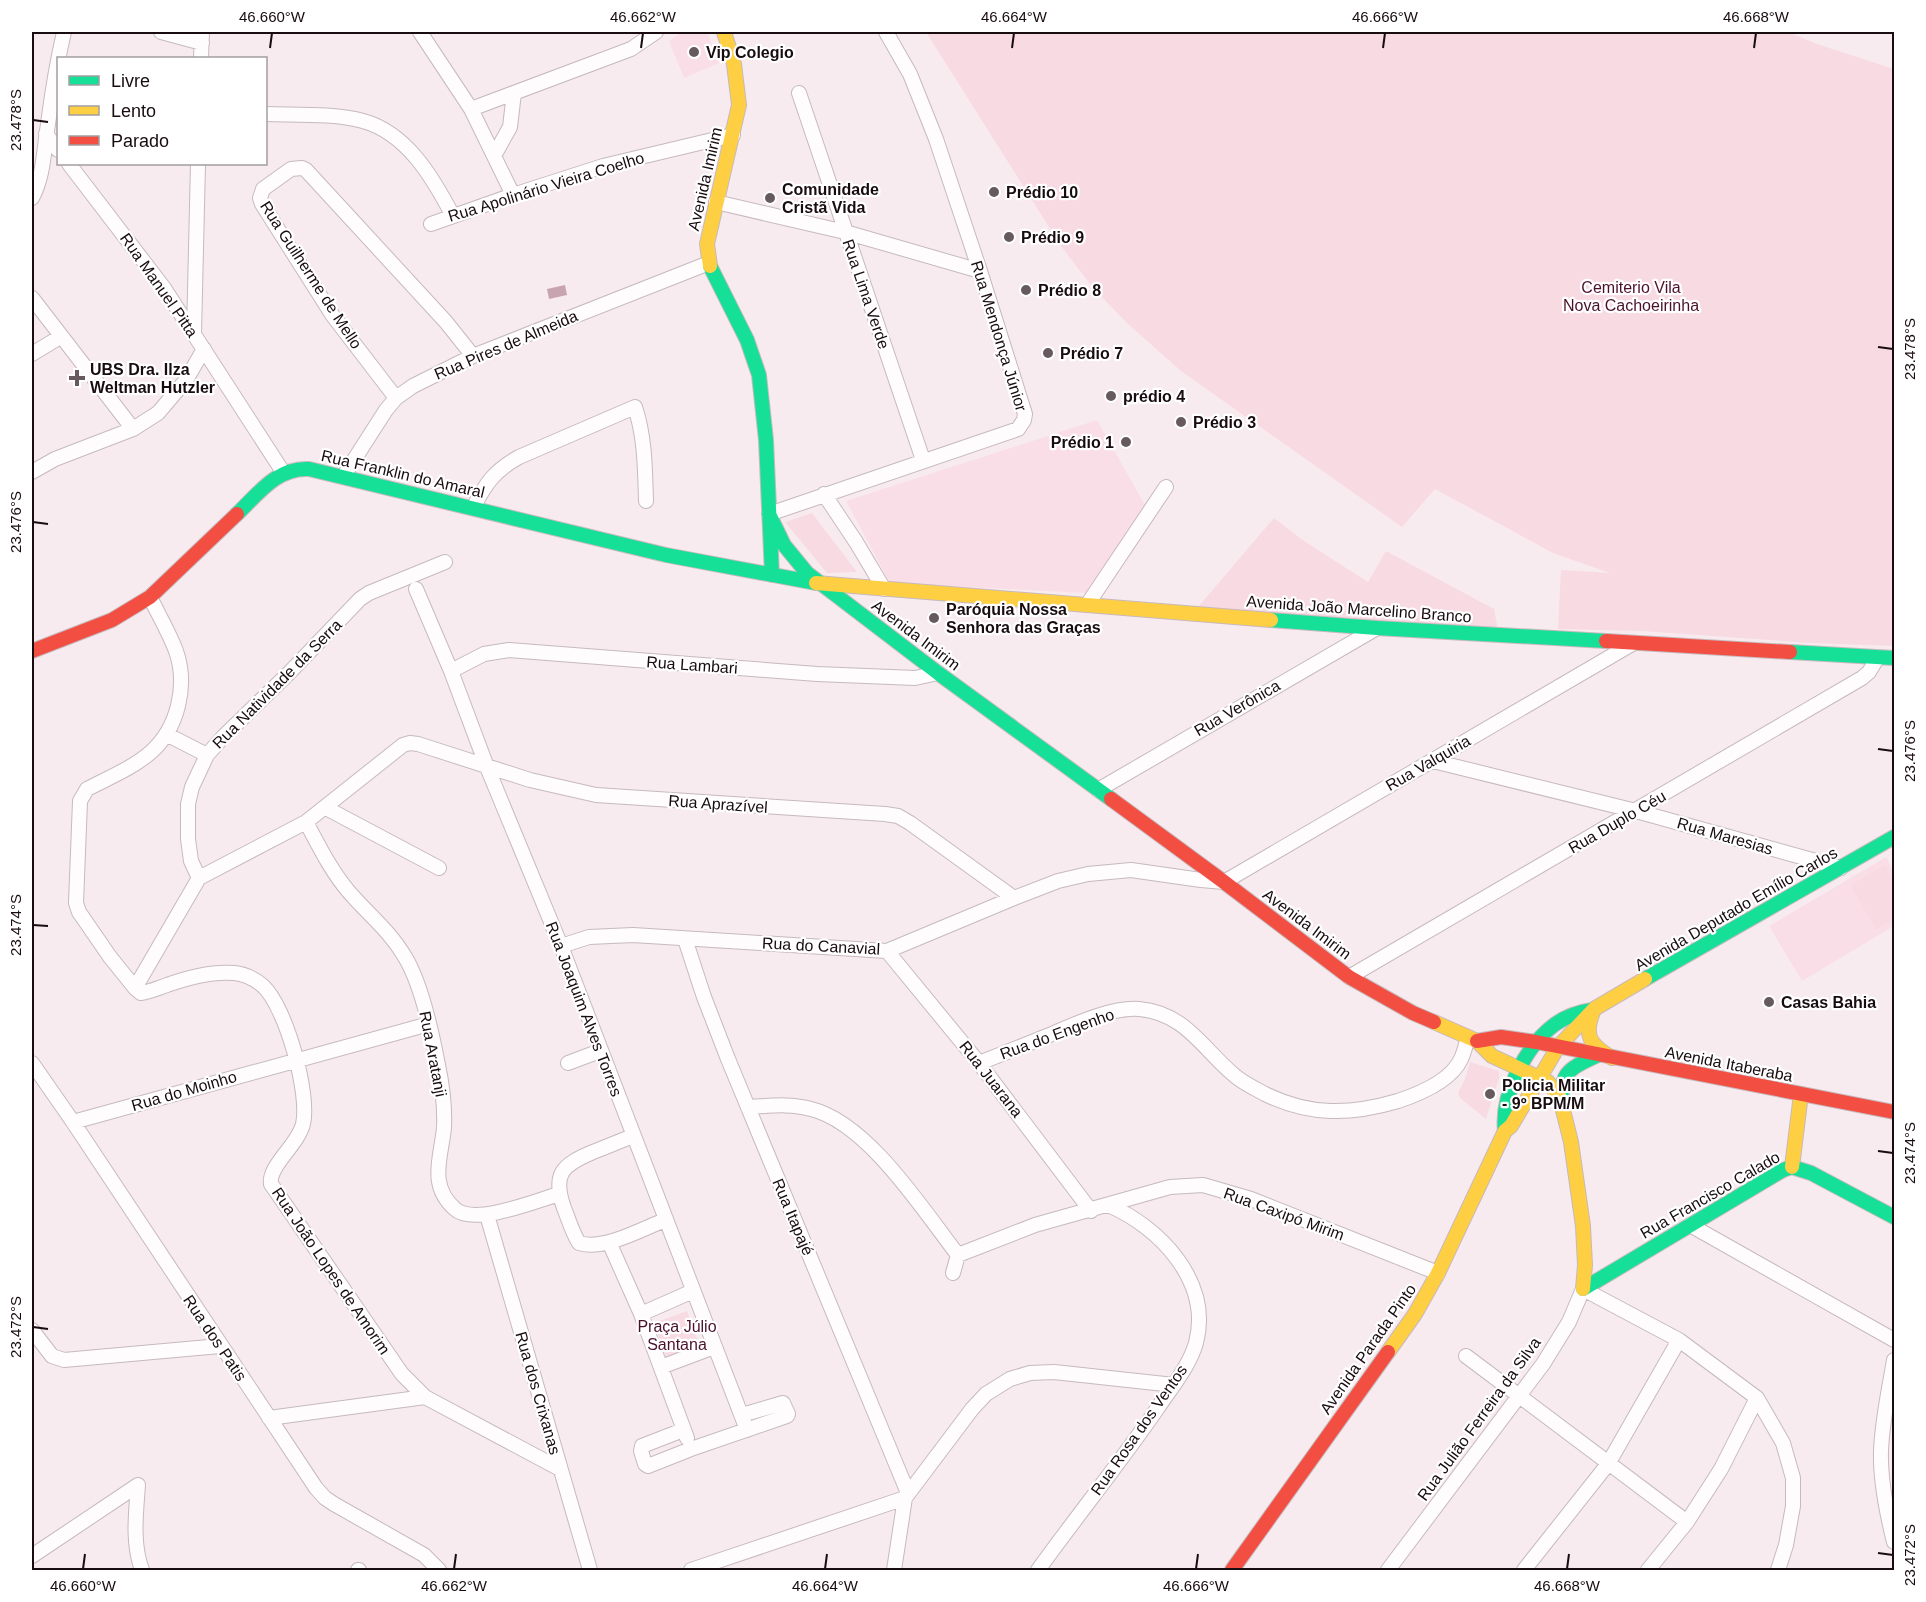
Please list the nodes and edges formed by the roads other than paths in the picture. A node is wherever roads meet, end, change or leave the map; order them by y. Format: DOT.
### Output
graph roads {
  1 [pos="64,32"];
  2 [pos="161,32"];
  3 [pos="420,32"];
  4 [pos="656,32"];
  5 [pos="724,32"];
  6 [pos="886,32"];
  7 [pos="202,38"];
  8 [pos="59,57"];
  9 [pos="201,57"];
  10 [pos="57,64"];
  11 [pos="514,93"];
  12 [pos="799,93"];
  13 [pos="471,109"];
  14 [pos="267,114"];
  15 [pos="46,134"];
  16 [pos="733,135"];
  17 [pos="57,149"];
  18 [pos="495,154"];
  19 [pos="70,165"];
  20 [pos="198,165"];
  21 [pos="513,195"];
  22 [pos="32,198"];
  23 [pos="716,202"];
  24 [pos="453,216"];
  25 [pos="431,224"];
  26 [pos="846,232"];
  27 [pos="709,263"];
  28 [pos="980,271"];
  29 [pos="32,298"];
  30 [pos="194,333"];
  31 [pos="60,337"];
  32 [pos="204,349"];
  33 [pos="32,354"];
  34 [pos="473,356"];
  35 [pos="396,398"];
  36 [pos="134,429"];
  37 [pos="923,460"];
  38 [pos="32,472"];
  39 [pos="283,472"];
  40 [pos="343,477"];
  41 [pos="1166,487"];
  42 [pos="824,494"];
  43 [pos="646,501"];
  44 [pos="473,508"];
  45 [pos="769,514"];
  46 [pos="445,562"];
  47 [pos="772,575"];
  48 [pos="821,584"];
  49 [pos="884,588"];
  50 [pos="416,589"];
  51 [pos="150,597"];
  52 [pos="1087,605"];
  53 [pos="1377,628"];
  54 [pos="1632,644"];
  55 [pos="32,651"];
  56 [pos="1878,657"];
  57 [pos="1894,658"];
  58 [pos="451,671"];
  59 [pos="938,673"];
  60 [pos="166,734"];
  61 [pos="207,755"];
  62 [pos="1433,761"];
  63 [pos="487,767"];
  64 [pos="1098,790"];
  65 [pos="326,808"];
  66 [pos="1636,811"];
  67 [pos="306,822"];
  68 [pos="1894,837"];
  69 [pos="1185,854"];
  70 [pos="439,868"];
  71 [pos="1841,868"];
  72 [pos="1176,876"];
  73 [pos="199,878"];
  74 [pos="1224,882"];
  75 [pos="1014,898"];
  76 [pos="685,939"];
  77 [pos="561,946"];
  78 [pos="887,951"];
  79 [pos="1349,977"];
  80 [pos="135,988"];
  81 [pos="1594,1009"];
  82 [pos="429,1024"];
  83 [pos="1472,1039"];
  84 [pos="1536,1042"];
  85 [pos="1558,1047"];
  86 [pos="600,1051"];
  87 [pos="1605,1057"];
  88 [pos="296,1059"];
  89 [pos="979,1063"];
  90 [pos="568,1064"];
  91 [pos="33,1067"];
  92 [pos="1520,1068"];
  93 [pos="1540,1078"];
  94 [pos="1801,1094"];
  95 [pos="1524,1103"];
  96 [pos="747,1107"];
  97 [pos="1563,1110"];
  98 [pos="1894,1112"];
  99 [pos="73,1122"];
  100 [pos="1505,1131"];
  101 [pos="633,1136"];
  102 [pos="1792,1167"];
  103 [pos="559,1194"];
  104 [pos="1108,1205"];
  105 [pos="1091,1210"];
  106 [pos="487,1215"];
  107 [pos="1894,1217"];
  108 [pos="665,1220"];
  109 [pos="1690,1225"];
  110 [pos="609,1242"];
  111 [pos="958,1255"];
  112 [pos="953,1273"];
  113 [pos="1438,1273"];
  114 [pos="1582,1289"];
  115 [pos="693,1291"];
  116 [pos="641,1314"];
  117 [pos="32,1330"];
  118 [pos="1894,1340"];
  119 [pos="1679,1341"];
  120 [pos="220,1346"];
  121 [pos="714,1347"];
  122 [pos="1466,1356"];
  123 [pos="1894,1360"];
  124 [pos="661,1367"];
  125 [pos="1174,1385"];
  126 [pos="1519,1395"];
  127 [pos="426,1397"];
  128 [pos="1758,1398"];
  129 [pos="742,1416"];
  130 [pos="269,1418"];
  131 [pos="683,1430"];
  132 [pos="747,1430"];
  133 [pos="691,1449"];
  134 [pos="1608,1464"];
  135 [pos="560,1469"];
  136 [pos="906,1496"];
  137 [pos="1687,1522"];
  138 [pos="1894,1542"];
  139 [pos="32,1556"];
  140 [pos="1394,1567"];
  141 [pos="142,1570"];
  142 [pos="439,1570"];
  143 [pos="590,1570"];
  144 [pos="691,1570"];
  145 [pos="894,1570"];
  146 [pos="1038,1570"];
  147 [pos="1232,1570"];
  148 [pos="1524,1570"];
  149 [pos="1648,1570"];
  150 [pos="1778,1570"];
  1 -- 8 [label="street"];
  2 -- 7 [label="street"];
  3 -- 13 [label="street"];
  4 -- 11 [label="street"];
  5 -- 16 [label="main road, Avenida Imirim"];
  6 -- 28 [label="street, Rua Mendonça Júnior"];
  7 -- 9 [label="street"];
  10 -- 15 [label="street"];
  11 -- 13 [label="street"];
  11 -- 18 [label="street"];
  12 -- 26 [label="street, Rua Lima Verde"];
  13 -- 18 [label="street"];
  14 -- 24 [label="street"];
  15 -- 17 [label="street"];
  15 -- 22 [label="street"];
  16 -- 21 [label="street, Rua Apolinário Vieira Coelho"];
  16 -- 23 [label="main road, Avenida Imirim"];
  18 -- 21 [label="street"];
  19 -- 30 [label="street, Rua Manuel Pitta"];
  20 -- 30 [label="street"];
  21 -- 24 [label="street, Rua Apolinário Vieira Coelho"];
  23 -- 26 [label="street"];
  23 -- 27 [label="main road, Avenida Imirim"];
  24 -- 25 [label="street, Rua Apolinário Vieira Coelho"];
  26 -- 28 [label="street"];
  26 -- 37 [label="street, Rua Lima Verde"];
  27 -- 34 [label="street, Rua Pires de Almeida"];
  27 -- 45 [label="main road, Avenida Imirim"];
  28 -- 37 [label="street, Rua Mendonça Júnior"];
  29 -- 31 [label="street"];
  30 -- 32 [label="street, Rua Manuel Pitta"];
  31 -- 33 [label="street"];
  31 -- 36 [label="street"];
  32 -- 36 [label="street"];
  32 -- 39 [label="street, Rua Manuel Pitta"];
  34 -- 35 [label="street, Rua Pires de Almeida"];
  34 -- 35 [label="street, Rua Guilherme de Mello"];
  35 -- 40 [label="street, Rua Pires de Almeida"];
  36 -- 38 [label="street"];
  37 -- 42 [label="street, Rua Mendonça Júnior"];
  39 -- 40 [label="main road, Rua Franklin do Amaral"];
  39 -- 51 [label="main road"];
  40 -- 44 [label="main road, Rua Franklin do Amaral"];
  41 -- 52 [label="street"];
  42 -- 45 [label="street, Rua Mendonça Júnior"];
  42 -- 49 [label="street"];
  43 -- 44 [label="street"];
  44 -- 47 [label="main road, Rua Franklin do Amaral"];
  45 -- 47 [label="main road"];
  45 -- 48 [label="main road, Avenida Imirim"];
  46 -- 61 [label="street, Rua Natividade da Serra"];
  47 -- 48 [label="main road, Rua Franklin do Amaral"];
  48 -- 49 [label="main road, Avenida João Marcelino Branco"];
  48 -- 59 [label="main road, Avenida Imirim"];
  49 -- 52 [label="main road, Avenida João Marcelino Branco"];
  50 -- 58 [label="street, Rua Joaquim Alves Torres"];
  51 -- 55 [label="main road"];
  51 -- 60 [label="street"];
  52 -- 53 [label="main road, Avenida João Marcelino Branco"];
  53 -- 54 [label="main road, Avenida João Marcelino Branco"];
  53 -- 64 [label="street, Rua Verônica"];
  54 -- 56 [label="main road, Avenida João Marcelino Branco"];
  54 -- 62 [label="street, Rua Valquiria"];
  56 -- 57 [label="main road, Avenida João Marcelino Branco"];
  56 -- 66 [label="street, Rua Duplo Céu"];
  58 -- 59 [label="street, Rua Lambari"];
  58 -- 63 [label="street, Rua Joaquim Alves Torres"];
  59 -- 64 [label="main road, Avenida Imirim"];
  60 -- 61 [label="street"];
  60 -- 80 [label="street"];
  61 -- 73 [label="street, Rua Natividade da Serra"];
  62 -- 66 [label="street, Rua Maresias"];
  62 -- 74 [label="street, Rua Valquiria"];
  63 -- 65 [label="street, Rua Aprazível"];
  63 -- 75 [label="street, Rua Aprazível"];
  63 -- 77 [label="street, Rua Joaquim Alves Torres"];
  64 -- 69 [label="main road, Avenida Imirim"];
  65 -- 67 [label="street"];
  65 -- 70 [label="street"];
  66 -- 71 [label="street, Rua Maresias"];
  66 -- 79 [label="street, Rua Duplo Céu"];
  67 -- 73 [label="street"];
  67 -- 82 [label="street, Rua Aratanji"];
  68 -- 71 [label="main road, Avenida Deputado Emílio Carlos"];
  69 -- 72 [label="street"];
  69 -- 74 [label="main road, Avenida Imirim"];
  71 -- 81 [label="main road, Avenida Deputado Emílio Carlos"];
  72 -- 74 [label="street, Rua do Canavial"];
  72 -- 75 [label="street, Rua do Canavial"];
  73 -- 80 [label="street"];
  74 -- 79 [label="main road, Avenida Imirim"];
  75 -- 78 [label="street, Rua do Canavial"];
  76 -- 77 [label="street, Rua do Canavial"];
  76 -- 78 [label="street, Rua do Canavial"];
  76 -- 96 [label="street, Rua Itapajé"];
  77 -- 86 [label="street, Rua Joaquim Alves Torres"];
  78 -- 89 [label="street, Rua Juarana"];
  79 -- 83 [label="main road, Avenida Imirim"];
  80 -- 88 [label="street, Rua João Lopes de Amorim"];
  81 -- 84 [label="main road, Avenida Deputado Emílio Carlos"];
  81 -- 85 [label="main road, Avenida Deputado Emílio Carlos"];
  81 -- 87 [label="main road"];
  82 -- 88 [label="street, Rua do Moinho"];
  82 -- 106 [label="street, Rua Aratanji"];
  83 -- 84 [label="main road"];
  83 -- 89 [label="street, Rua do Engenho"];
  83 -- 92 [label="main road, Avenida Imirim"];
  84 -- 85 [label="main road"];
  84 -- 92 [label="main road, Avenida Parada Pinto"];
  85 -- 87 [label="main road, Avenida Itaberaba"];
  85 -- 93 [label="main road, Avenida Parada Pinto"];
  86 -- 90 [label="street"];
  86 -- 101 [label="street, Rua Joaquim Alves Torres"];
  87 -- 94 [label="main road, Avenida Itaberaba"];
  87 -- 97 [label="main road"];
  88 -- 99 [label="street, Rua do Moinho"];
  88 -- 127 [label="street, Rua João Lopes de Amorim"];
  89 -- 105 [label="street, Rua Juarana"];
  91 -- 99 [label="street, Rua dos Patis"];
  92 -- 93 [label="main road, Avenida Imirim"];
  92 -- 100 [label="main road, Avenida Parada Pinto"];
  93 -- 95 [label="main road, Avenida Parada Pinto"];
  93 -- 97 [label="main road, Rua Julião Ferreira da Silva"];
  94 -- 98 [label="main road, Avenida Itaberaba"];
  94 -- 102 [label="main road, Rua Francisco Calado"];
  95 -- 97 [label="main road"];
  95 -- 100 [label="main road, Avenida Parada Pinto"];
  96 -- 111 [label="street"];
  96 -- 136 [label="street, Rua Itapajé"];
  97 -- 114 [label="main road, Rua Julião Ferreira da Silva"];
  99 -- 120 [label="street, Rua dos Patis"];
  100 -- 113 [label="main road, Avenida Parada Pinto"];
  101 -- 103 [label="street"];
  101 -- 108 [label="street, Rua Joaquim Alves Torres"];
  102 -- 107 [label="main road"];
  102 -- 109 [label="main road, Rua Francisco Calado"];
  103 -- 106 [label="street, Rua Aratanji"];
  103 -- 110 [label="street"];
  104 -- 105 [label="street, Rua Caxipó Mirim"];
  104 -- 113 [label="street, Rua Caxipó Mirim"];
  104 -- 125 [label="street, Rua Rosa dos Ventos"];
  105 -- 111 [label="street, Rua Caxipó Mirim"];
  106 -- 135 [label="street, Rua dos Crixanas"];
  108 -- 110 [label="street"];
  108 -- 115 [label="street, Rua Joaquim Alves Torres"];
  109 -- 114 [label="main road, Rua Francisco Calado"];
  109 -- 118 [label="street"];
  110 -- 116 [label="street"];
  111 -- 112 [label="street"];
  113 -- 147 [label="main road, Avenida Parada Pinto"];
  114 -- 119 [label="street"];
  114 -- 126 [label="street, Rua Julião Ferreira da Silva"];
  115 -- 116 [label="street"];
  115 -- 121 [label="street, Rua Joaquim Alves Torres"];
  116 -- 124 [label="street"];
  117 -- 120 [label="street"];
  119 -- 128 [label="street"];
  119 -- 134 [label="street"];
  120 -- 130 [label="street, Rua dos Patis"];
  121 -- 124 [label="street"];
  121 -- 129 [label="street, Rua Joaquim Alves Torres"];
  122 -- 126 [label="street"];
  123 -- 138 [label="street"];
  124 -- 131 [label="street"];
  125 -- 136 [label="street"];
  125 -- 146 [label="street, Rua Rosa dos Ventos"];
  126 -- 134 [label="street"];
  126 -- 140 [label="street, Rua Julião Ferreira da Silva"];
  127 -- 130 [label="street"];
  127 -- 135 [label="street, Rua João Lopes de Amorim"];
  128 -- 137 [label="street"];
  128 -- 150 [label="street"];
  129 -- 132 [label="street, Rua Joaquim Alves Torres"];
  129 -- 132 [label="street"];
  130 -- 142 [label="street, Rua dos Patis"];
  131 -- 133 [label="street"];
  131 -- 133 [label="street"];
  132 -- 133 [label="street"];
  134 -- 137 [label="street"];
  134 -- 148 [label="street"];
  135 -- 143 [label="street, Rua dos Crixanas"];
  136 -- 144 [label="street"];
  136 -- 145 [label="street"];
  137 -- 149 [label="street"];
  139 -- 141 [label="street"];
}
